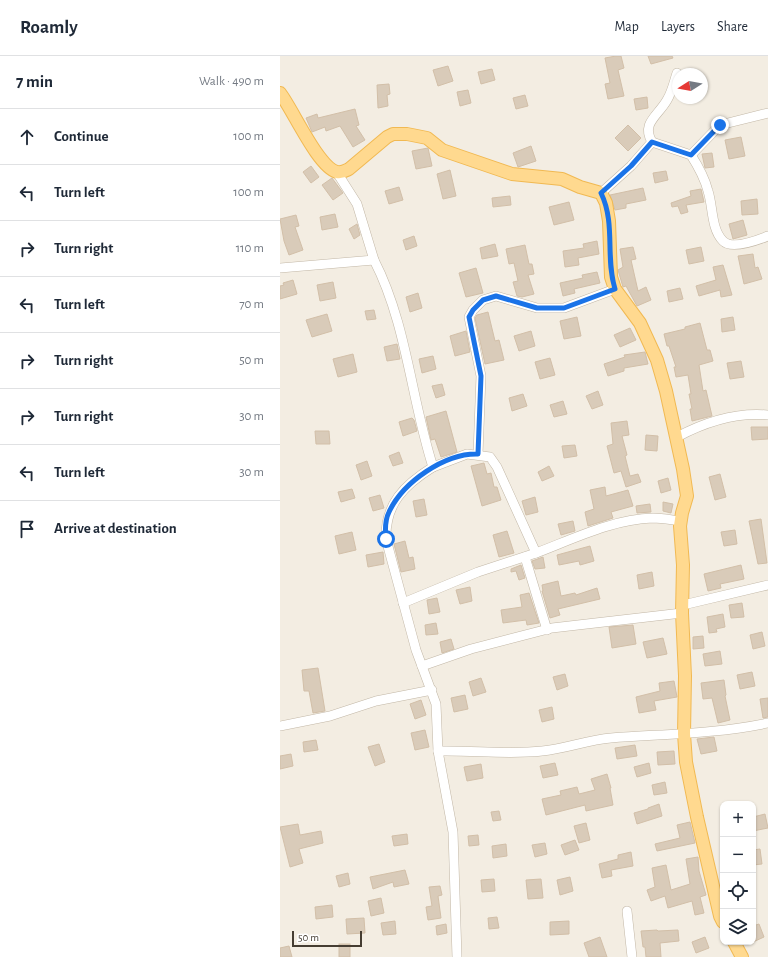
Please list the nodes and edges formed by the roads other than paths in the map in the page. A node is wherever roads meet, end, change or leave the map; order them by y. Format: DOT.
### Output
graph roads {
  1 [pos="672,87"];
  2 [pos="280,93"];
  3 [pos="768,113"];
  4 [pos="652,142"];
  5 [pos="691,155"];
  6 [pos="336,171"];
  7 [pos="601,193"];
  8 [pos="768,236"];
  9 [pos="374,260"];
  10 [pos="280,268"];
  11 [pos="615,289"];
  12 [pos="768,415"];
  13 [pos="677,437"];
  14 [pos="478,454"];
  15 [pos="433,467"];
  16 [pos="681,522"];
  17 [pos="536,553"];
  18 [pos="525,557"];
  19 [pos="768,585"];
  20 [pos="403,603"];
  21 [pos="683,609"];
  22 [pos="546,630"];
  23 [pos="422,666"];
  24 [pos="432,690"];
  25 [pos="768,723"];
  26 [pos="280,726"];
  27 [pos="684,734"];
  28 [pos="438,751"];
  29 [pos="627,911"];
  30 [pos="720,916"];
  31 [pos="736,945"];
  32 [pos="457,957"];
  33 [pos="632,957"];
  34 [pos="742,957"];
  1 -- 4 [label="street"];
  2 -- 6 [label="main road"];
  3 -- 5 [label="street"];
  4 -- 5 [label="street"];
  4 -- 7 [label="street"];
  5 -- 8 [label="street"];
  6 -- 7 [label="main road"];
  6 -- 9 [label="street"];
  7 -- 11 [label="main road"];
  9 -- 10 [label="street"];
  9 -- 15 [label="street"];
  11 -- 13 [label="main road"];
  11 -- 14 [label="street"];
  12 -- 13 [label="street"];
  13 -- 16 [label="main road"];
  14 -- 15 [label="street"];
  14 -- 17 [label="street"];
  15 -- 20 [label="street"];
  16 -- 17 [label="street"];
  16 -- 21 [label="main road"];
  17 -- 18 [label="street"];
  18 -- 20 [label="street"];
  18 -- 22 [label="street"];
  19 -- 21 [label="street"];
  20 -- 23 [label="street"];
  21 -- 22 [label="street"];
  21 -- 27 [label="main road"];
  22 -- 23 [label="street"];
  23 -- 24 [label="street"];
  24 -- 26 [label="street"];
  24 -- 28 [label="street"];
  25 -- 27 [label="street"];
  27 -- 28 [label="street"];
  27 -- 30 [label="main road"];
  28 -- 32 [label="street"];
  29 -- 33 [label="street"];
  31 -- 34 [label="main road"];
}
